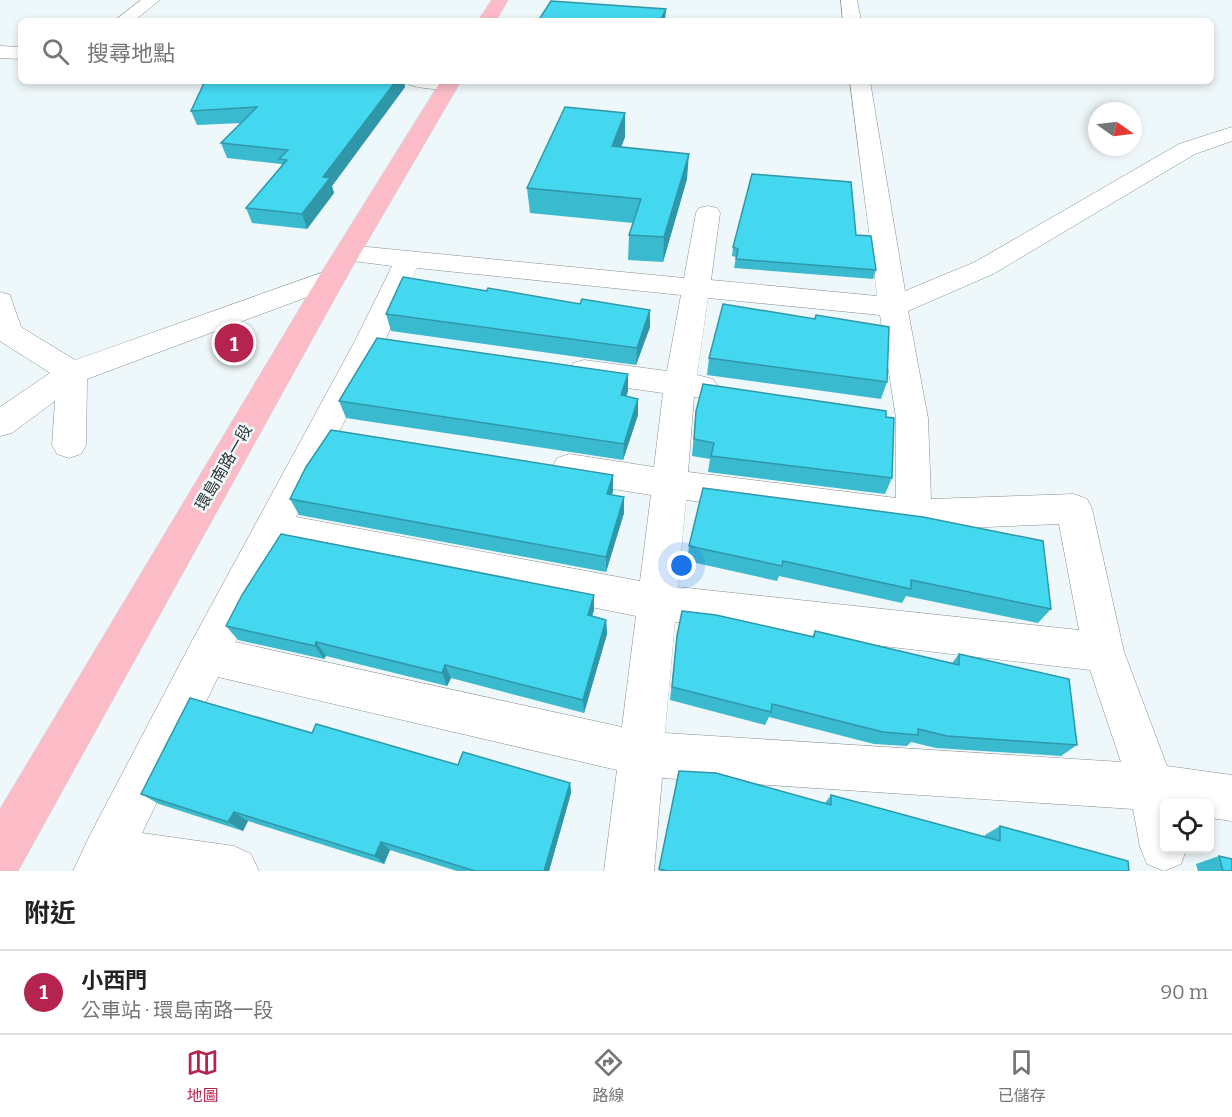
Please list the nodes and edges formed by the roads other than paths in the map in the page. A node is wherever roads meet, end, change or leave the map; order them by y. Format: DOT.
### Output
graph roads {
  1 [pos="152,0"];
  2 [pos="500,0"];
  3 [pos="849,0"];
  4 [pos="127,18"];
  5 [pos="489,18"];
  6 [pos="852,18"];
  7 [pos="0,52"];
  8 [pos="18,53"];
  9 [pos="438,84"];
  10 [pos="860,84"];
  11 [pos="1232,134"];
  12 [pos="708,213"];
  13 [pos="408,259"];
  14 [pos="339,265"];
  15 [pos="697,287"];
  16 [pos="0,301"];
  17 [pos="893,307"];
  18 [pos="554,367"];
  19 [pos="72,373"];
  20 [pos="680,384"];
  21 [pos="727,391"];
  22 [pos="0,424"];
  23 [pos="69,445"];
  24 [pos="543,464"];
  25 [pos="671,484"];
  26 [pos="914,515"];
  27 [pos="272,528"];
  28 [pos="656,602"];
  29 [pos="1104,652"];
  30 [pos="207,655"];
  31 [pos="642,754"];
  32 [pos="1152,787"];
  33 [pos="1232,798"];
  34 [pos="1160,825"];
  35 [pos="1166,853"];
  36 [pos="0,855"];
  37 [pos="103,862"];
  38 [pos="234,871"];
  39 [pos="628,871"];
  40 [pos="1170,871"];
  1 -- 4 [label="lane"];
  2 -- 5 [label="main road"];
  3 -- 6 [label="lane"];
  7 -- 8 [label="lane"];
  9 -- 14 [label="main road, 環島南路一段"];
  10 -- 17 [label="lane"];
  11 -- 17 [label="lane"];
  12 -- 15 [label="lane"];
  13 -- 14 [label="lane"];
  13 -- 15 [label="lane"];
  13 -- 27 [label="lane"];
  14 -- 19 [label="lane"];
  14 -- 36 [label="main road, 環島南路一段"];
  15 -- 17 [label="lane"];
  15 -- 20 [label="lane"];
  16 -- 19 [label="lane"];
  17 -- 26 [label="lane"];
  18 -- 20 [label="lane"];
  19 -- 22 [label="lane"];
  19 -- 23 [label="lane"];
  20 -- 21 [label="lane"];
  20 -- 25 [label="lane"];
  24 -- 25 [label="lane"];
  25 -- 26 [label="lane"];
  25 -- 28 [label="lane"];
  26 -- 29 [label="lane"];
  27 -- 28 [label="lane"];
  27 -- 30 [label="lane"];
  28 -- 29 [label="lane"];
  28 -- 31 [label="lane"];
  29 -- 32 [label="lane"];
  30 -- 31 [label="lane"];
  30 -- 37 [label="lane"];
  31 -- 32 [label="lane"];
  31 -- 39 [label="lane"];
  32 -- 33 [label="lane"];
  32 -- 34 [label="lane"];
  35 -- 40 [label="lane"];
  37 -- 38 [label="lane"];
}
